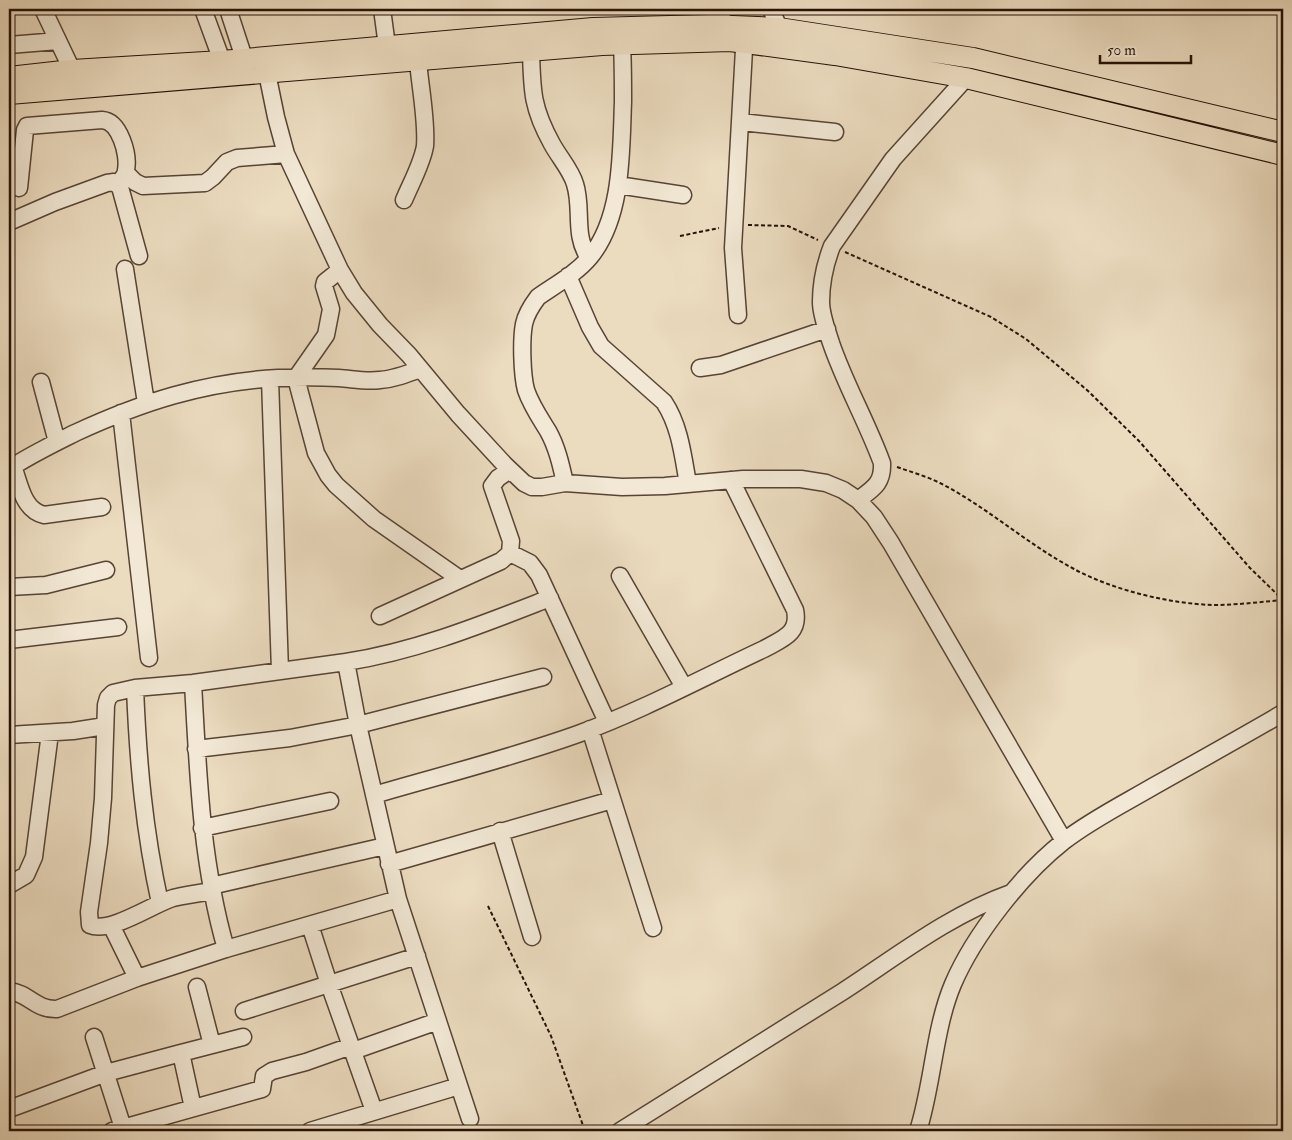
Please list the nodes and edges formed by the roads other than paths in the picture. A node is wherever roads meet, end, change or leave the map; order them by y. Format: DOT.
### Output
graph roads {
  1 [pos="43,9"];
  2 [pos="203,9"];
  3 [pos="228,9"];
  4 [pos="382,9"];
  5 [pos="725,9"];
  6 [pos="772,9"];
  7 [pos="708,25"];
  8 [pos="779,28"];
  9 [pos="745,35"];
  10 [pos="58,41"];
  11 [pos="9,45"];
  12 [pos="622,45"];
  13 [pos="387,46"];
  14 [pos="531,51"];
  15 [pos="244,58"];
  16 [pos="418,60"];
  17 [pos="222,61"];
  18 [pos="72,70"];
  19 [pos="267,73"];
  20 [pos="9,77"];
  21 [pos="966,78"];
  22 [pos="9,94"];
  23 [pos="741,122"];
  24 [pos="835,132"];
  25 [pos="1283,132"];
  26 [pos="286,154"];
  27 [pos="1283,155"];
  28 [pos="122,178"];
  29 [pos="618,185"];
  30 [pos="19,188"];
  31 [pos="683,195"];
  32 [pos="404,200"];
  33 [pos="9,222"];
  34 [pos="139,256"];
  35 [pos="589,258"];
  36 [pos="125,269"];
  37 [pos="340,270"];
  38 [pos="568,276"];
  39 [pos="738,315"];
  40 [pos="827,329"];
  41 [pos="700,368"];
  42 [pos="420,369"];
  43 [pos="296,378"];
  44 [pos="270,379"];
  45 [pos="41,382"];
  46 [pos="146,403"];
  47 [pos="121,413"];
  48 [pos="56,442"];
  49 [pos="11,468"];
  50 [pos="510,470"];
  51 [pos="731,480"];
  52 [pos="565,483"];
  53 [pos="688,484"];
  54 [pos="858,500"];
  55 [pos="102,507"];
  56 [pos="510,553"];
  57 [pos="106,570"];
  58 [pos="620,576"];
  59 [pos="460,579"];
  60 [pos="9,587"];
  61 [pos="550,598"];
  62 [pos="380,616"];
  63 [pos="118,627"];
  64 [pos="9,640"];
  65 [pos="149,658"];
  66 [pos="346,662"];
  67 [pos="280,671"];
  68 [pos="543,677"];
  69 [pos="193,683"];
  70 [pos="684,687"];
  71 [pos="134,688"];
  72 [pos="1283,714"];
  73 [pos="607,722"];
  74 [pos="358,725"];
  75 [pos="105,726"];
  76 [pos="590,729"];
  77 [pos="50,733"];
  78 [pos="9,735"];
  79 [pos="196,749"];
  80 [pos="374,795"];
  81 [pos="612,800"];
  82 [pos="330,801"];
  83 [pos="202,828"];
  84 [pos="500,831"];
  85 [pos="1064,841"];
  86 [pos="385,846"];
  87 [pos="389,864"];
  88 [pos="9,885"];
  89 [pos="211,888"];
  90 [pos="1011,893"];
  91 [pos="398,899"];
  92 [pos="160,903"];
  93 [pos="111,925"];
  94 [pos="310,925"];
  95 [pos="654,928"];
  96 [pos="532,938"];
  97 [pos="226,949"];
  98 [pos="417,956"];
  99 [pos="137,978"];
  100 [pos="329,984"];
  101 [pos="197,987"];
  102 [pos="9,991"];
  103 [pos="244,1011"];
  104 [pos="438,1021"];
  105 [pos="94,1037"];
  106 [pos="243,1037"];
  107 [pos="212,1045"];
  108 [pos="352,1048"];
  109 [pos="180,1053"];
  110 [pos="106,1073"];
  111 [pos="459,1086"];
  112 [pos="193,1108"];
  113 [pos="9,1109"];
  114 [pos="374,1111"];
  115 [pos="470,1119"];
  116 [pos="120,1130"];
  117 [pos="310,1131"];
  118 [pos="620,1131"];
  119 [pos="918,1131"];
  1 -- 10 [label="street"];
  2 -- 17 [label="street"];
  3 -- 15 [label="street"];
  4 -- 13 [label="street"];
  5 -- 7 [label="street"];
  6 -- 8 [label="street"];
  7 -- 9 [label="main road"];
  7 -- 13 [label="main road"];
  8 -- 9 [label="main road"];
  8 -- 25 [label="main road"];
  9 -- 12 [label="main road"];
  9 -- 21 [label="main road"];
  9 -- 23 [label="street"];
  10 -- 11 [label="street"];
  10 -- 18 [label="street"];
  12 -- 14 [label="main road"];
  12 -- 29 [label="street"];
  13 -- 15 [label="main road"];
  14 -- 16 [label="main road"];
  14 -- 35 [label="street"];
  15 -- 17 [label="main road"];
  16 -- 19 [label="main road"];
  16 -- 32 [label="street"];
  17 -- 18 [label="main road"];
  18 -- 20 [label="main road"];
  19 -- 22 [label="main road"];
  19 -- 26 [label="street"];
  21 -- 27 [label="main road"];
  21 -- 40 [label="street"];
  23 -- 24 [label="street"];
  23 -- 39 [label="street"];
  26 -- 28 [label="street"];
  26 -- 37 [label="street"];
  28 -- 30 [label="street"];
  28 -- 33 [label="street"];
  28 -- 34 [label="street"];
  29 -- 31 [label="street"];
  29 -- 35 [label="street"];
  35 -- 38 [label="street"];
  36 -- 46 [label="street"];
  37 -- 42 [label="street"];
  37 -- 43 [label="street"];
  38 -- 52 [label="street"];
  38 -- 53 [label="street"];
  40 -- 41 [label="street"];
  40 -- 54 [label="street"];
  42 -- 43 [label="street"];
  42 -- 50 [label="street"];
  43 -- 44 [label="street"];
  43 -- 59 [label="street"];
  44 -- 46 [label="street"];
  44 -- 67 [label="street"];
  45 -- 48 [label="street"];
  46 -- 47 [label="street"];
  47 -- 48 [label="street"];
  47 -- 65 [label="street"];
  48 -- 49 [label="street"];
  49 -- 55 [label="street"];
  50 -- 52 [label="street"];
  50 -- 56 [label="street"];
  51 -- 53 [label="street"];
  51 -- 54 [label="street"];
  51 -- 70 [label="street"];
  52 -- 53 [label="street"];
  54 -- 85 [label="street"];
  56 -- 59 [label="street"];
  56 -- 61 [label="street"];
  57 -- 60 [label="street"];
  58 -- 70 [label="street"];
  59 -- 62 [label="street"];
  61 -- 66 [label="street"];
  61 -- 73 [label="street"];
  63 -- 64 [label="street"];
  66 -- 67 [label="street"];
  66 -- 74 [label="street"];
  67 -- 69 [label="street"];
  68 -- 74 [label="street"];
  69 -- 71 [label="street"];
  69 -- 79 [label="street"];
  70 -- 73 [label="street"];
  71 -- 75 [label="street"];
  71 -- 92 [label="street"];
  72 -- 85 [label="street"];
  73 -- 76 [label="street"];
  74 -- 79 [label="street"];
  74 -- 80 [label="street"];
  75 -- 77 [label="street"];
  75 -- 93 [label="street"];
  76 -- 80 [label="street"];
  76 -- 81 [label="street"];
  77 -- 78 [label="street"];
  77 -- 88 [label="street"];
  79 -- 83 [label="street"];
  80 -- 86 [label="street"];
  81 -- 84 [label="street"];
  81 -- 95 [label="street"];
  82 -- 83 [label="street"];
  83 -- 89 [label="street"];
  84 -- 87 [label="street"];
  84 -- 96 [label="street"];
  85 -- 90 [label="street"];
  86 -- 87 [label="street"];
  86 -- 89 [label="street"];
  87 -- 91 [label="street"];
  89 -- 92 [label="street"];
  89 -- 97 [label="street"];
  90 -- 118 [label="street"];
  90 -- 119 [label="street"];
  91 -- 94 [label="street"];
  91 -- 98 [label="street"];
  92 -- 93 [label="street"];
  93 -- 99 [label="street"];
  94 -- 97 [label="street"];
  94 -- 100 [label="street"];
  97 -- 99 [label="street"];
  98 -- 100 [label="street"];
  98 -- 104 [label="street"];
  99 -- 102 [label="street"];
  100 -- 103 [label="street"];
  100 -- 108 [label="street"];
  101 -- 107 [label="street"];
  104 -- 108 [label="street"];
  104 -- 111 [label="street"];
  105 -- 110 [label="street"];
  106 -- 107 [label="street"];
  107 -- 109 [label="street"];
  108 -- 112 [label="street"];
  108 -- 114 [label="street"];
  109 -- 110 [label="street"];
  109 -- 112 [label="street"];
  110 -- 113 [label="street"];
  110 -- 116 [label="street"];
  111 -- 114 [label="street"];
  111 -- 115 [label="street"];
  112 -- 116 [label="street"];
  114 -- 117 [label="street"];
}
